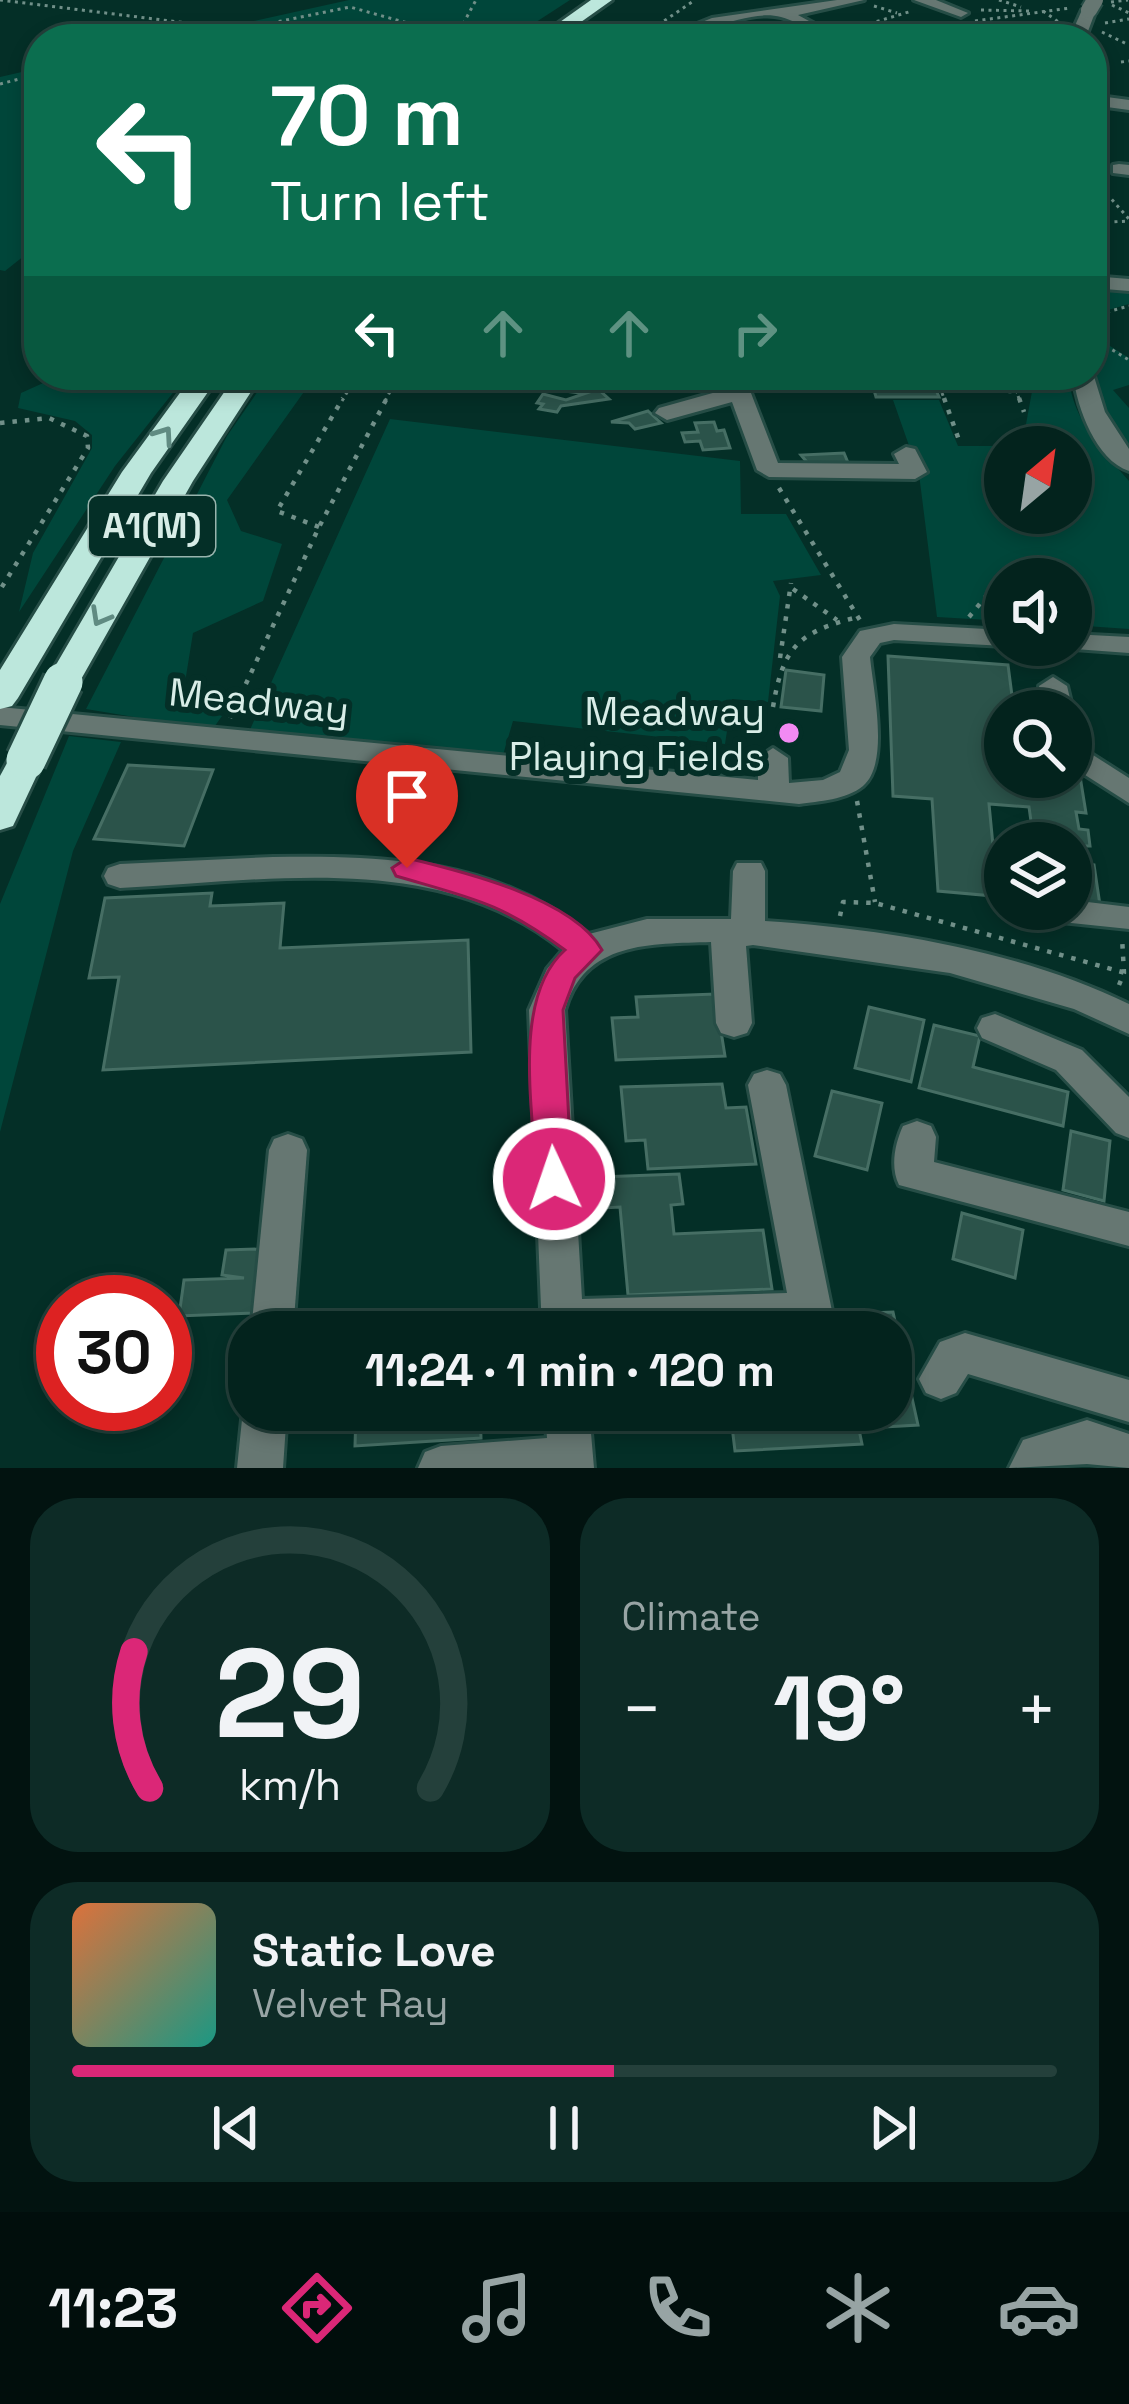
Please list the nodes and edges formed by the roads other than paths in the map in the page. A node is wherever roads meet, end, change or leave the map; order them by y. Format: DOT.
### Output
graph roads {
  1 [pos="603,0"];
  2 [pos="631,0"];
  3 [pos="753,0"];
  4 [pos="857,0"];
  5 [pos="928,2"];
  6 [pos="957,12"];
  7 [pos="794,14"];
  8 [pos="567,24"];
  9 [pos="595,24"];
  10 [pos="695,24"];
  11 [pos="811,24"];
  12 [pos="196,390"];
  13 [pos="240,390"];
  14 [pos="722,390"];
  15 [pos="738,390"];
  16 [pos="1087,390"];
  17 [pos="668,413"];
  18 [pos="906,454"];
  19 [pos="1129,464"];
  20 [pos="984,637"];
  21 [pos="1092,643"];
  22 [pos="1129,645"];
  23 [pos="6,687"];
  24 [pos="0,716"];
  25 [pos="773,758"];
  26 [pos="1092,766"];
  27 [pos="772,793"];
  28 [pos="1129,793"];
  29 [pos="1129,806"];
  30 [pos="0,817"];
  31 [pos="1129,820"];
  32 [pos="749,871"];
  33 [pos="120,876"];
  34 [pos="1092,916"];
  35 [pos="1126,920"];
  36 [pos="738,933"];
  37 [pos="586,950"];
  38 [pos="1119,1013"];
  39 [pos="734,1023"];
  40 [pos="995,1028"];
  41 [pos="767,1084"];
  42 [pos="1129,1122"];
  43 [pos="917,1137"];
  44 [pos="288,1150"];
  45 [pos="1129,1229"];
  46 [pos="274,1311"];
  47 [pos="561,1311"];
  48 [pos="811,1311"];
  49 [pos="941,1378"];
  50 [pos="1129,1400"];
  51 [pos="263,1431"];
  52 [pos="568,1431"];
  53 [pos="1129,1456"];
  54 [pos="570,1463"];
  55 [pos="260,1468"];
  56 [pos="441,1468"];
  57 [pos="1032,1468"];
  1 -- 8 [label="highway"];
  2 -- 9 [label="highway"];
  3 -- 7 [label="street"];
  4 -- 7 [label="street"];
  5 -- 6 [label="street"];
  7 -- 10 [label="street"];
  7 -- 11 [label="street"];
  23 -- 12 [label="highway, A1(M), one-way"];
  13 -- 30 [label="highway, A1(M), one-way, bridge"];
  14 -- 17 [label="street"];
  15 -- 18 [label="street"];
  16 -- 19 [label="street"];
  20 -- 27 [label="street, Meadway"];
  21 -- 22 [label="street"];
  24 -- 27 [label="street, Meadway"];
  25 -- 27 [label="street"];
  26 -- 28 [label="street"];
  29 -- 31 [label="street"];
  32 -- 36 [label="street"];
  33 -- 37 [label="street"];
  34 -- 35 [label="street"];
  36 -- 37 [label="street"];
  36 -- 38 [label="street"];
  36 -- 39 [label="street"];
  37 -- 47 [label="street"];
  40 -- 42 [label="street"];
  41 -- 48 [label="street"];
  43 -- 45 [label="street"];
  44 -- 46 [label="street"];
  49 -- 50 [label="street"];
  51 -- 55 [label="street"];
  52 -- 54 [label="street"];
  53 -- 57 [label="street"];
  54 -- 56 [label="street"];
}
